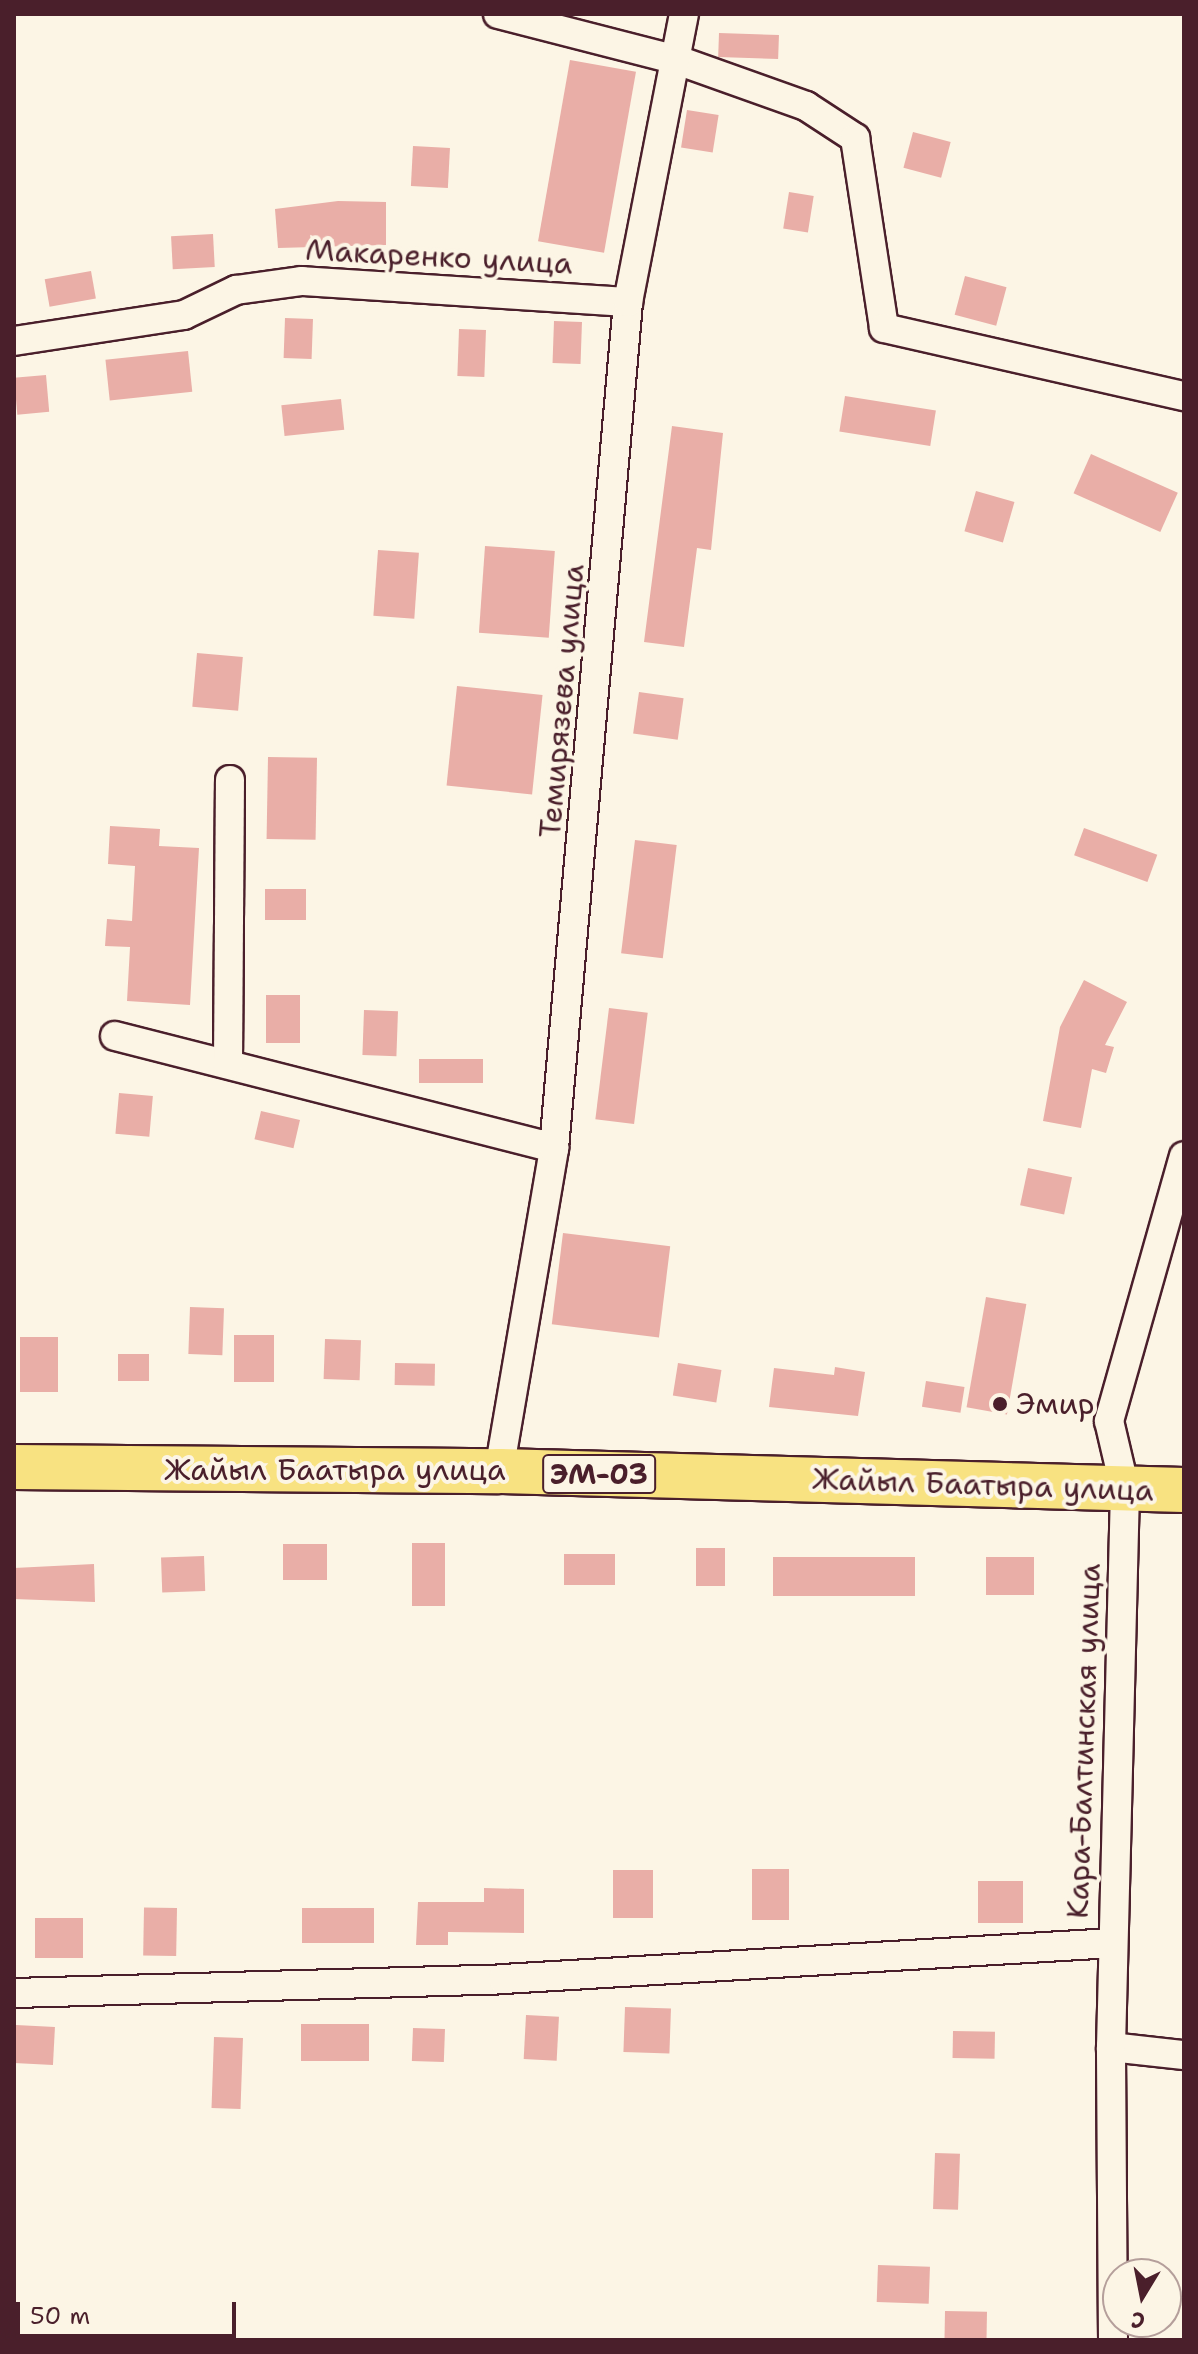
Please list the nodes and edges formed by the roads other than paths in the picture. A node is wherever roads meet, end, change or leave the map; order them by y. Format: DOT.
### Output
graph roads {
  1 [pos="498,14"];
  2 [pos="684,14"];
  3 [pos="677,60"];
  4 [pos="628,302"];
  5 [pos="14,341"];
  6 [pos="1184,396"];
  7 [pos="230,780"];
  8 [pos="115,1036"];
  9 [pos="228,1064"];
  10 [pos="554,1148"];
  11 [pos="1184,1156"];
  12 [pos="14,1467"];
  13 [pos="499,1471"];
  14 [pos="1125,1489"];
  15 [pos="1184,1490"];
  16 [pos="1113,1943"];
  17 [pos="14,1993"];
  18 [pos="1111,2047"];
  19 [pos="1184,2055"];
  20 [pos="1113,2340"];
  1 -- 3 [label="street"];
  2 -- 3 [label="street, Темирязева улица"];
  3 -- 4 [label="street, Темирязева улица"];
  3 -- 6 [label="street"];
  4 -- 5 [label="street, Макаренко улица"];
  4 -- 10 [label="street, Темирязева улица"];
  7 -- 9 [label="street"];
  8 -- 9 [label="street"];
  9 -- 10 [label="street"];
  10 -- 13 [label="street, Темирязева улица"];
  11 -- 14 [label="street, Кара-Балтинская улица"];
  12 -- 13 [label="highway, Жайыл Баатыра улица / ЭМ-03"];
  13 -- 14 [label="highway, Жайыл Баатыра улица / ЭМ-03"];
  14 -- 15 [label="highway, Жайыл Баатыра улица / ЭМ-03"];
  14 -- 16 [label="street, Кара-Балтинская улица"];
  16 -- 17 [label="street"];
  16 -- 18 [label="street, Кара-Балтинская улица"];
  18 -- 19 [label="street"];
  18 -- 20 [label="street, Кара-Балтинская улица"];
}
